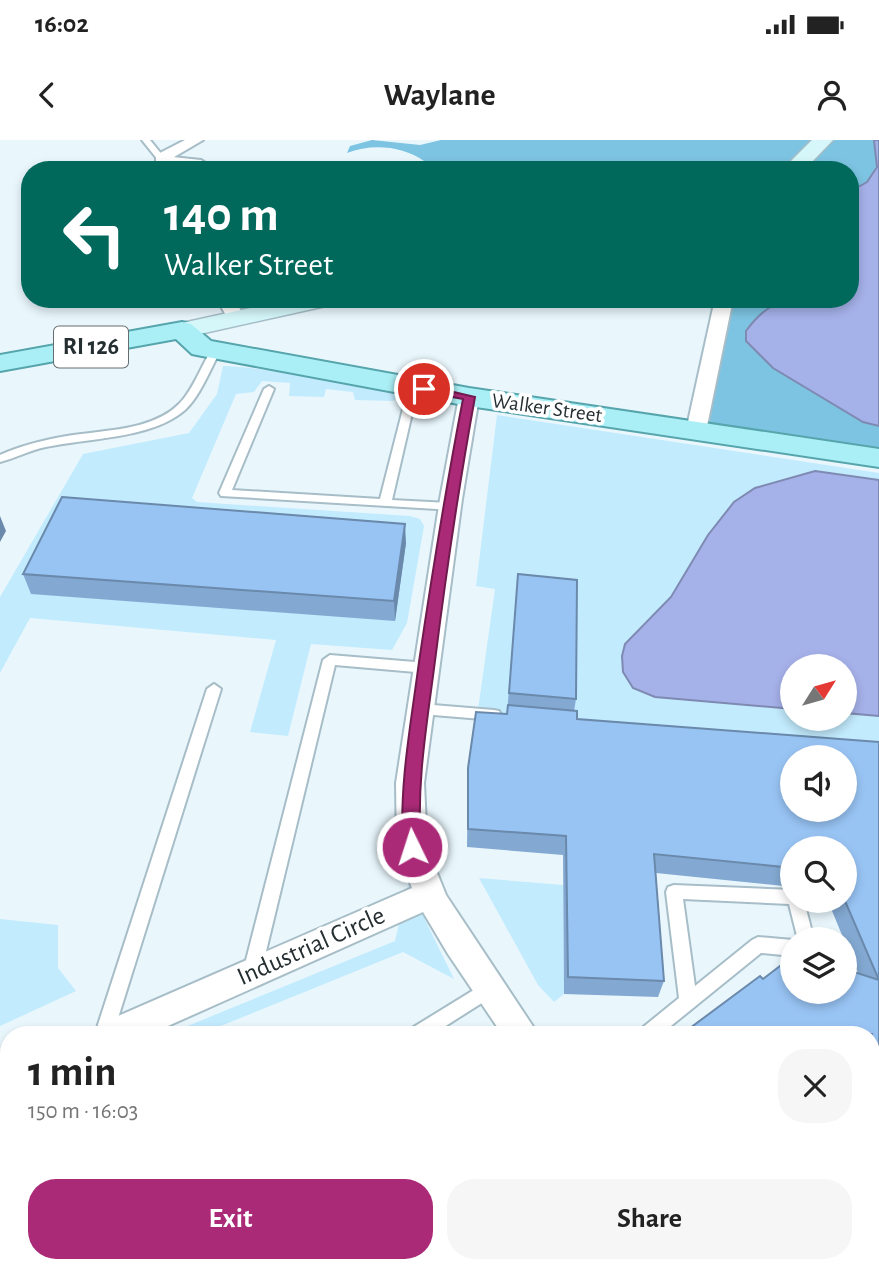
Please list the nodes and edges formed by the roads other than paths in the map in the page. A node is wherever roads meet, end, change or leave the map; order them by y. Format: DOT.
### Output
graph roads {
  1 [pos="146,140"];
  2 [pos="196,140"];
  3 [pos="823,140"];
  4 [pos="160,161"];
  5 [pos="166,161"];
  6 [pos="801,161"];
  7 [pos="231,308"];
  8 [pos="722,308"];
  9 [pos="181,330"];
  10 [pos="216,350"];
  11 [pos="0,363"];
  12 [pos="269,389"];
  13 [pos="469,397"];
  14 [pos="408,409"];
  15 [pos="696,430"];
  16 [pos="879,458"];
  17 [pos="0,459"];
  18 [pos="385,503"];
  19 [pos="449,507"];
  20 [pos="427,668"];
  21 [pos="214,689"];
  22 [pos="421,709"];
  23 [pos="504,716"];
  24 [pos="431,894"];
  25 [pos="780,896"];
  26 [pos="780,947"];
  27 [pos="252,972"];
  28 [pos="490,988"];
  29 [pos="688,1002"];
  30 [pos="107,1026"];
  31 [pos="132,1026"];
  32 [pos="431,1026"];
  33 [pos="516,1026"];
  34 [pos="658,1026"];
  1 -- 4 [label="lane"];
  2 -- 5 [label="street"];
  3 -- 6 [label="main road"];
  7 -- 9 [label="main road, RI 126"];
  8 -- 15 [label="street"];
  9 -- 10 [label="main road, Walker Street"];
  9 -- 11 [label="main road, RI 126"];
  10 -- 13 [label="main road, Walker Street"];
  10 -- 17 [label="lane"];
  12 -- 18 [label="lane"];
  13 -- 15 [label="main road, Walker Street"];
  13 -- 19 [label="street"];
  14 -- 18 [label="lane"];
  15 -- 16 [label="main road, Walker Street"];
  18 -- 19 [label="lane"];
  19 -- 20 [label="street"];
  20 -- 22 [label="street"];
  20 -- 27 [label="lane"];
  21 -- 30 [label="lane"];
  22 -- 23 [label="lane"];
  22 -- 24 [label="street"];
  24 -- 27 [label="street, Industrial Circle"];
  24 -- 28 [label="street"];
  25 -- 29 [label="lane"];
  26 -- 29 [label="lane"];
  27 -- 31 [label="street, Industrial Circle"];
  28 -- 32 [label="lane"];
  28 -- 33 [label="street"];
  29 -- 34 [label="lane"];
}
